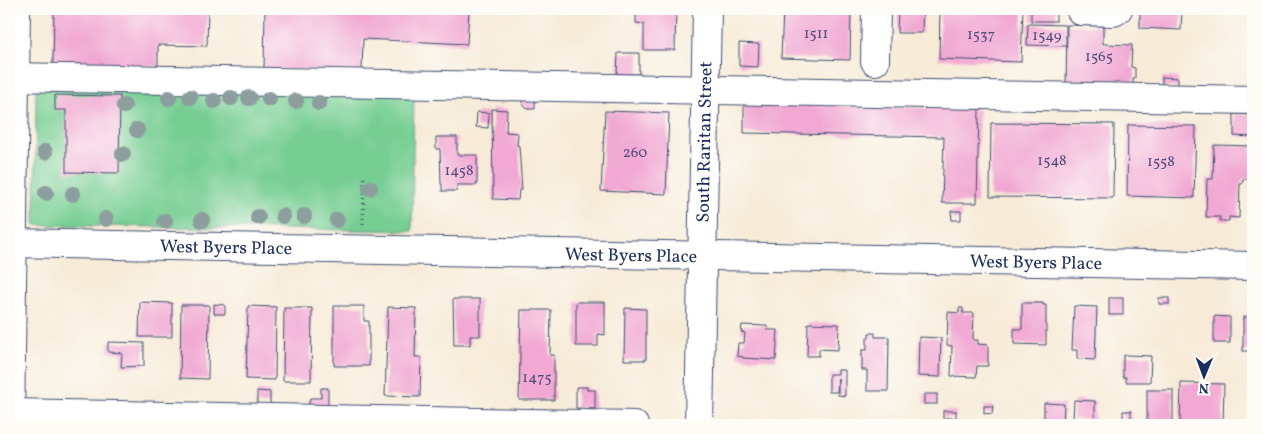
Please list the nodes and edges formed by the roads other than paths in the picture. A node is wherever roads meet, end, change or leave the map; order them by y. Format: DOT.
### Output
graph roads {
  1 [pos="16,9"];
  2 [pos="707,9"];
  3 [pos="876,9"];
  4 [pos="1118,9"];
  5 [pos="1081,11"];
  6 [pos="875,61"];
  7 [pos="12,77"];
  8 [pos="706,89"];
  9 [pos="1253,100"];
  10 [pos="11,243"];
  11 [pos="702,257"];
  12 [pos="1253,266"];
  13 [pos="10,417"];
  14 [pos="634,425"];
  15 [pos="699,425"];
  1 -- 7 [label="street"];
  2 -- 8 [label="street, South Raritan Street"];
  3 -- 6 [label="street"];
  4 -- 5 [label="street"];
  7 -- 8 [label="street"];
  7 -- 10 [label="street"];
  8 -- 9 [label="street"];
  8 -- 11 [label="street, South Raritan Street"];
  10 -- 11 [label="street, West Byers Place"];
  10 -- 13 [label="street"];
  11 -- 12 [label="street, West Byers Place"];
  11 -- 15 [label="street, South Raritan Street"];
  13 -- 14 [label="street"];
}
